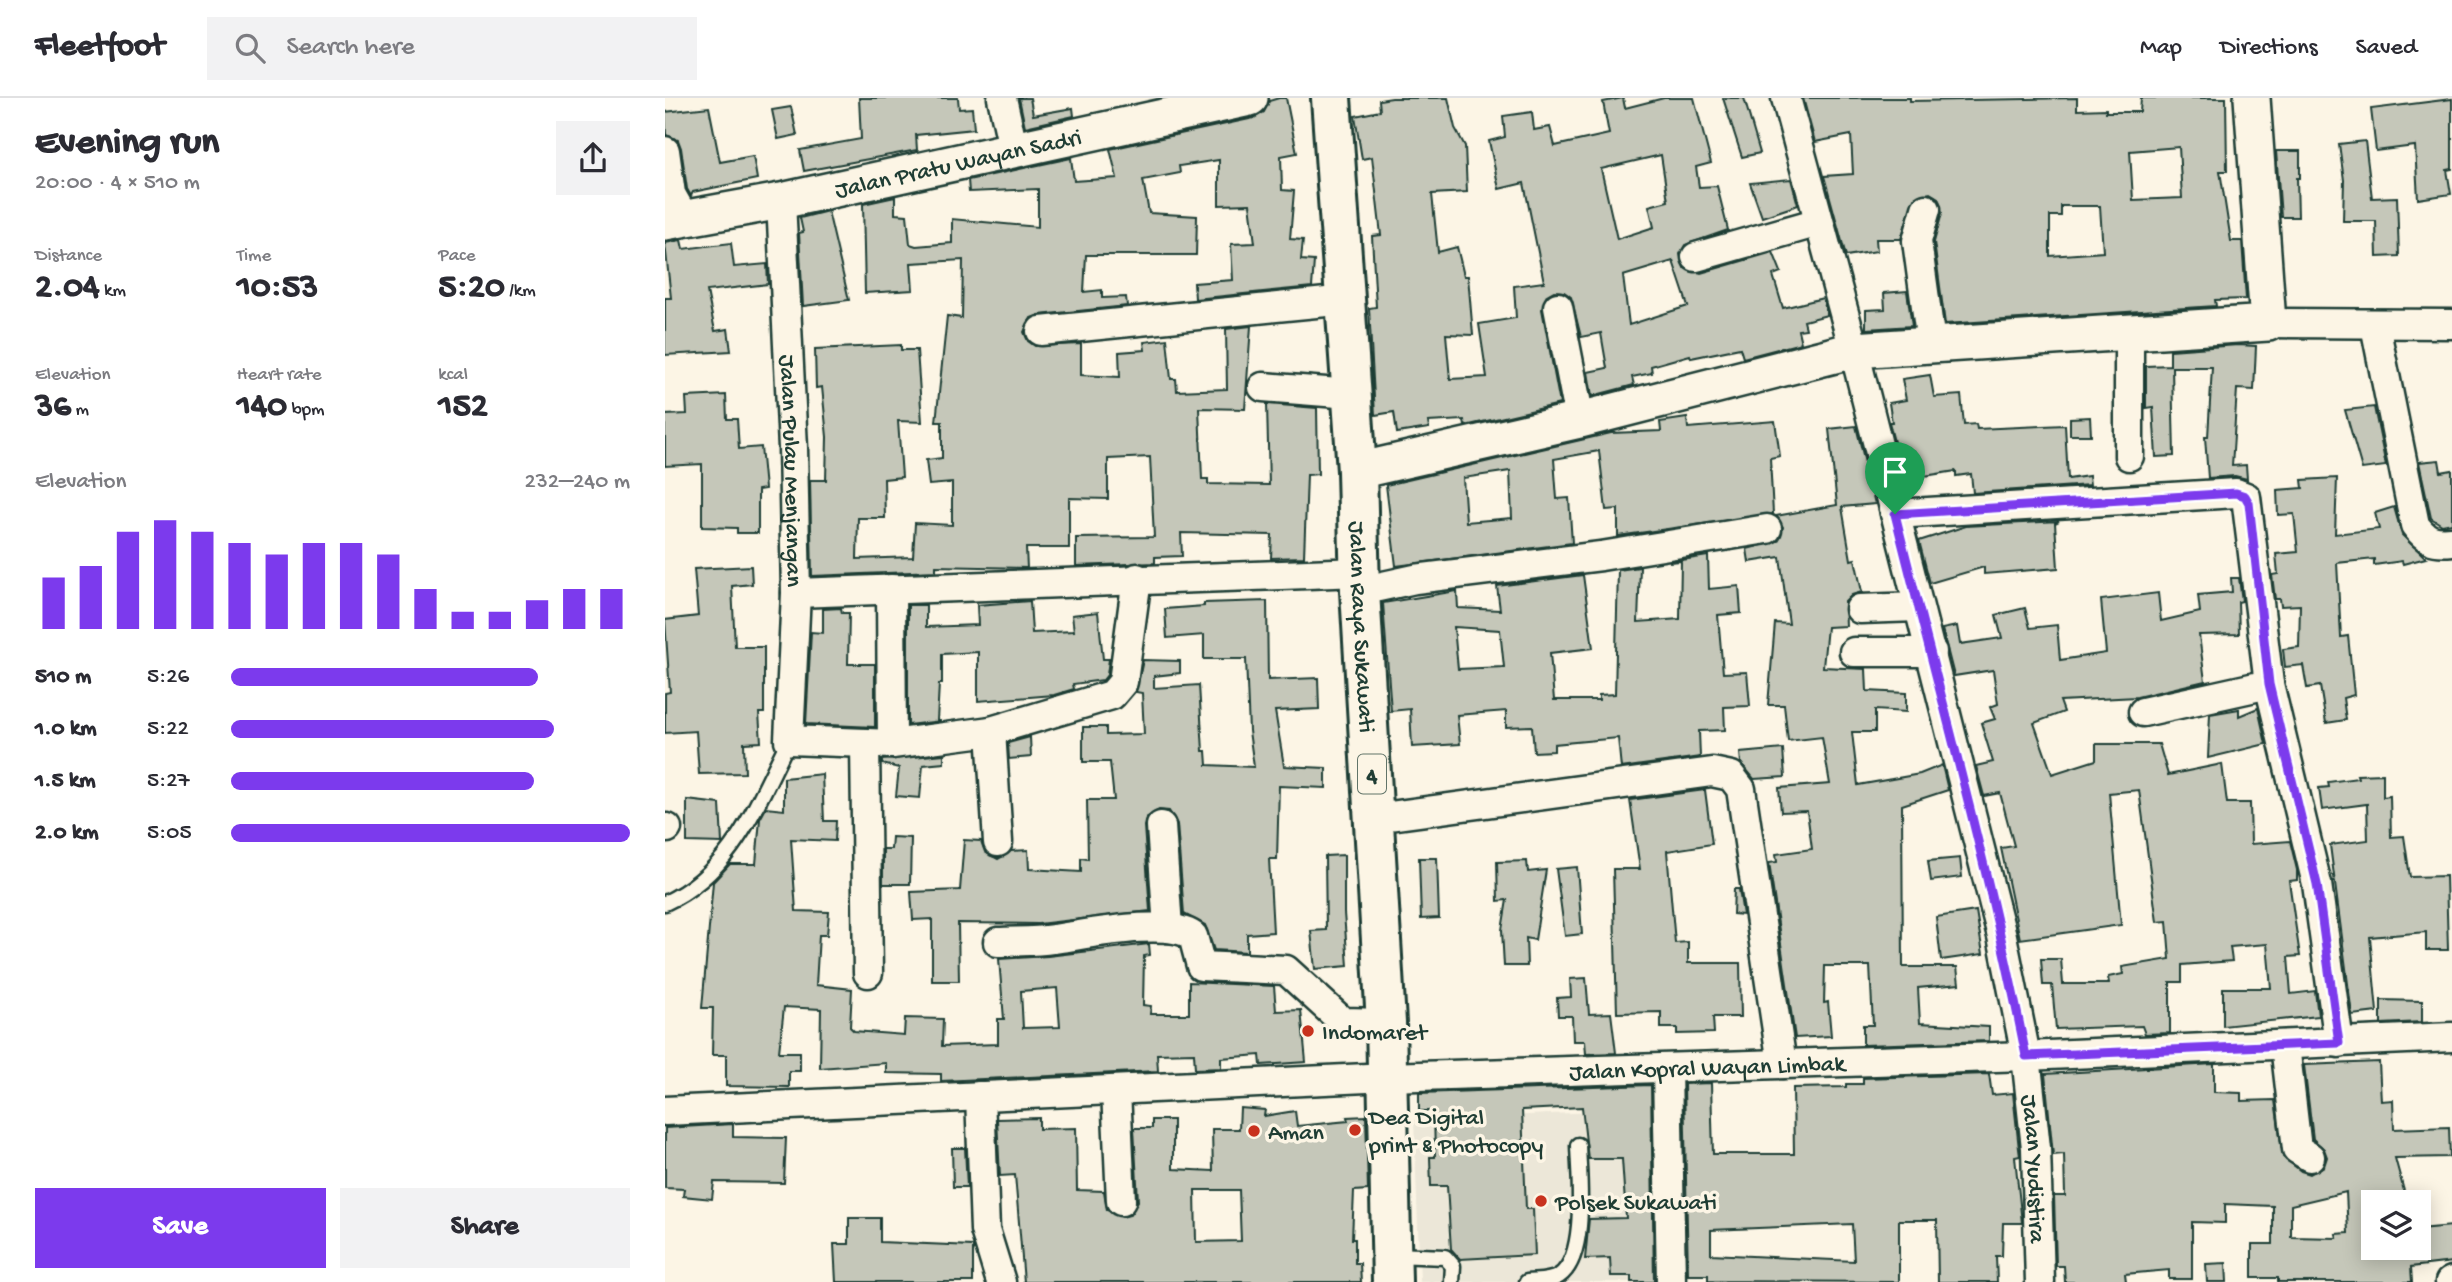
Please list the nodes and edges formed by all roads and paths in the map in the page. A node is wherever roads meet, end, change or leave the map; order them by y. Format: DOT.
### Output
graph roads {
  1 [pos="1002,98"];
  2 [pos="1250,98"];
  3 [pos="1331,98"];
  4 [pos="1786,98"];
  5 [pos="2252,98"];
  6 [pos="1013,148"];
  7 [pos="665,151"];
  8 [pos="781,201"];
  9 [pos="1926,209"];
  10 [pos="675,220"];
  11 [pos="1819,222"];
  12 [pos="1696,257"];
  13 [pos="1346,300"];
  14 [pos="1557,307"];
  15 [pos="2268,323"];
  16 [pos="2452,324"];
  17 [pos="2375,325"];
  18 [pos="1041,331"];
  19 [pos="2129,332"];
  20 [pos="1931,343"];
  21 [pos="1854,350"];
  22 [pos="1262,387"];
  23 [pos="1351,394"];
  24 [pos="1580,419"];
  25 [pos="2129,456"];
  26 [pos="1357,471"];
  27 [pos="1895,514"];
  28 [pos="1767,529"];
  29 [pos="2452,541"];
  30 [pos="1137,578"];
  31 [pos="1360,582"];
  32 [pos="891,590"];
  33 [pos="796,593"];
  34 [pos="1918,607"];
  35 [pos="1860,609"];
  36 [pos="1854,652"];
  37 [pos="1931,652"];
  38 [pos="2269,684"];
  39 [pos="2143,712"];
  40 [pos="991,731"];
  41 [pos="789,740"];
  42 [pos="879,743"];
  43 [pos="1375,818"];
  44 [pos="1161,826"];
  45 [pos="998,842"];
  46 [pos="665,903"];
  47 [pos="1168,928"];
  48 [pos="999,942"];
  49 [pos="868,973"];
  50 [pos="1386,1023"];
  51 [pos="2452,1037"];
  52 [pos="2339,1043"];
  53 [pos="2285,1045"];
  54 [pos="2026,1056"];
  55 [pos="1782,1064"];
  56 [pos="1668,1069"];
  57 [pos="1388,1077"];
  58 [pos="1116,1090"];
  59 [pos="980,1096"];
  60 [pos="665,1111"];
  61 [pos="1578,1145"];
  62 [pos="2310,1157"];
  63 [pos="1121,1201"];
  64 [pos="1392,1268"];
  65 [pos="1001,1282"];
  66 [pos="1452,1282"];
  67 [pos="1527,1282"];
  68 [pos="1671,1282"];
  69 [pos="2040,1282"];
  1 -- 6 [label="street"];
  2 -- 6 [label="street, Jalan Pratu Wayan Sadri"];
  3 -- 13 [label="highway, Jalan Raya Sukawati / 4"];
  4 -- 11 [label="street, Jalan Yudistira"];
  5 -- 15 [label="street"];
  6 -- 8 [label="street, Jalan Pratu Wayan Sadri"];
  7 -- 10 [label="street"];
  8 -- 10 [label="street, Jalan Pratu Wayan Sadri"];
  8 -- 33 [label="street, Jalan Pulau Menjangan"];
  9 -- 20 [label="street"];
  11 -- 12 [label="street"];
  11 -- 21 [label="street, Jalan Yudistira"];
  13 -- 18 [label="street"];
  13 -- 23 [label="highway, Jalan Raya Sukawati / 4"];
  14 -- 24 [label="street"];
  15 -- 17 [label="street"];
  15 -- 19 [label="street"];
  16 -- 17 [label="street"];
  17 -- 29 [label="street"];
  19 -- 20 [label="street"];
  19 -- 25 [label="street"];
  20 -- 21 [label="street"];
  21 -- 24 [label="street"];
  21 -- 27 [label="street, Jalan Yudistira"];
  22 -- 23 [label="street"];
  23 -- 26 [label="highway, Jalan Raya Sukawati / 4"];
  24 -- 26 [label="street"];
  26 -- 31 [label="highway, Jalan Raya Sukawati / 4"];
  27 -- 34 [label="street, Jalan Yudistira"];
  27 -- 38 [label="street"];
  28 -- 31 [label="street"];
  30 -- 31 [label="street"];
  30 -- 32 [label="street"];
  30 -- 40 [label="street"];
  31 -- 43 [label="highway, Jalan Raya Sukawati / 4"];
  32 -- 33 [label="street"];
  32 -- 42 [label="street"];
  33 -- 41 [label="street, Jalan Pulau Menjangan"];
  34 -- 35 [label="street"];
  34 -- 37 [label="street, Jalan Yudistira"];
  36 -- 37 [label="street"];
  37 -- 54 [label="street, Jalan Yudistira"];
  38 -- 39 [label="street"];
  38 -- 52 [label="street"];
  40 -- 42 [label="street"];
  40 -- 45 [label="street"];
  41 -- 42 [label="street"];
  41 -- 46 [label="lane"];
  42 -- 49 [label="street"];
  43 -- 50 [label="highway, Jalan Raya Sukawati / 4"];
  43 -- 55 [label="street"];
  44 -- 47 [label="street"];
  47 -- 48 [label="street"];
  47 -- 50 [label="street"];
  50 -- 57 [label="highway, Jalan Raya Sukawati / 4"];
  51 -- 52 [label="street, Jalan Kopral Wayan Limbak"];
  52 -- 53 [label="street, Jalan Kopral Wayan Limbak"];
  53 -- 54 [label="street, Jalan Kopral Wayan Limbak"];
  53 -- 62 [label="street"];
  54 -- 55 [label="street, Jalan Kopral Wayan Limbak"];
  54 -- 69 [label="street, Jalan Yudistira"];
  55 -- 56 [label="street, Jalan Kopral Wayan Limbak"];
  56 -- 57 [label="street, Jalan Kopral Wayan Limbak"];
  56 -- 68 [label="street"];
  57 -- 58 [label="street, Jalan Kopral Wayan Limbak"];
  57 -- 64 [label="highway, Jalan Raya Sukawati / 4"];
  58 -- 59 [label="street, Jalan Kopral Wayan Limbak"];
  58 -- 63 [label="street"];
  59 -- 60 [label="street, Jalan Kopral Wayan Limbak"];
  59 -- 65 [label="street"];
  61 -- 67 [label="lane"];
  64 -- 66 [label="lane"];
}
